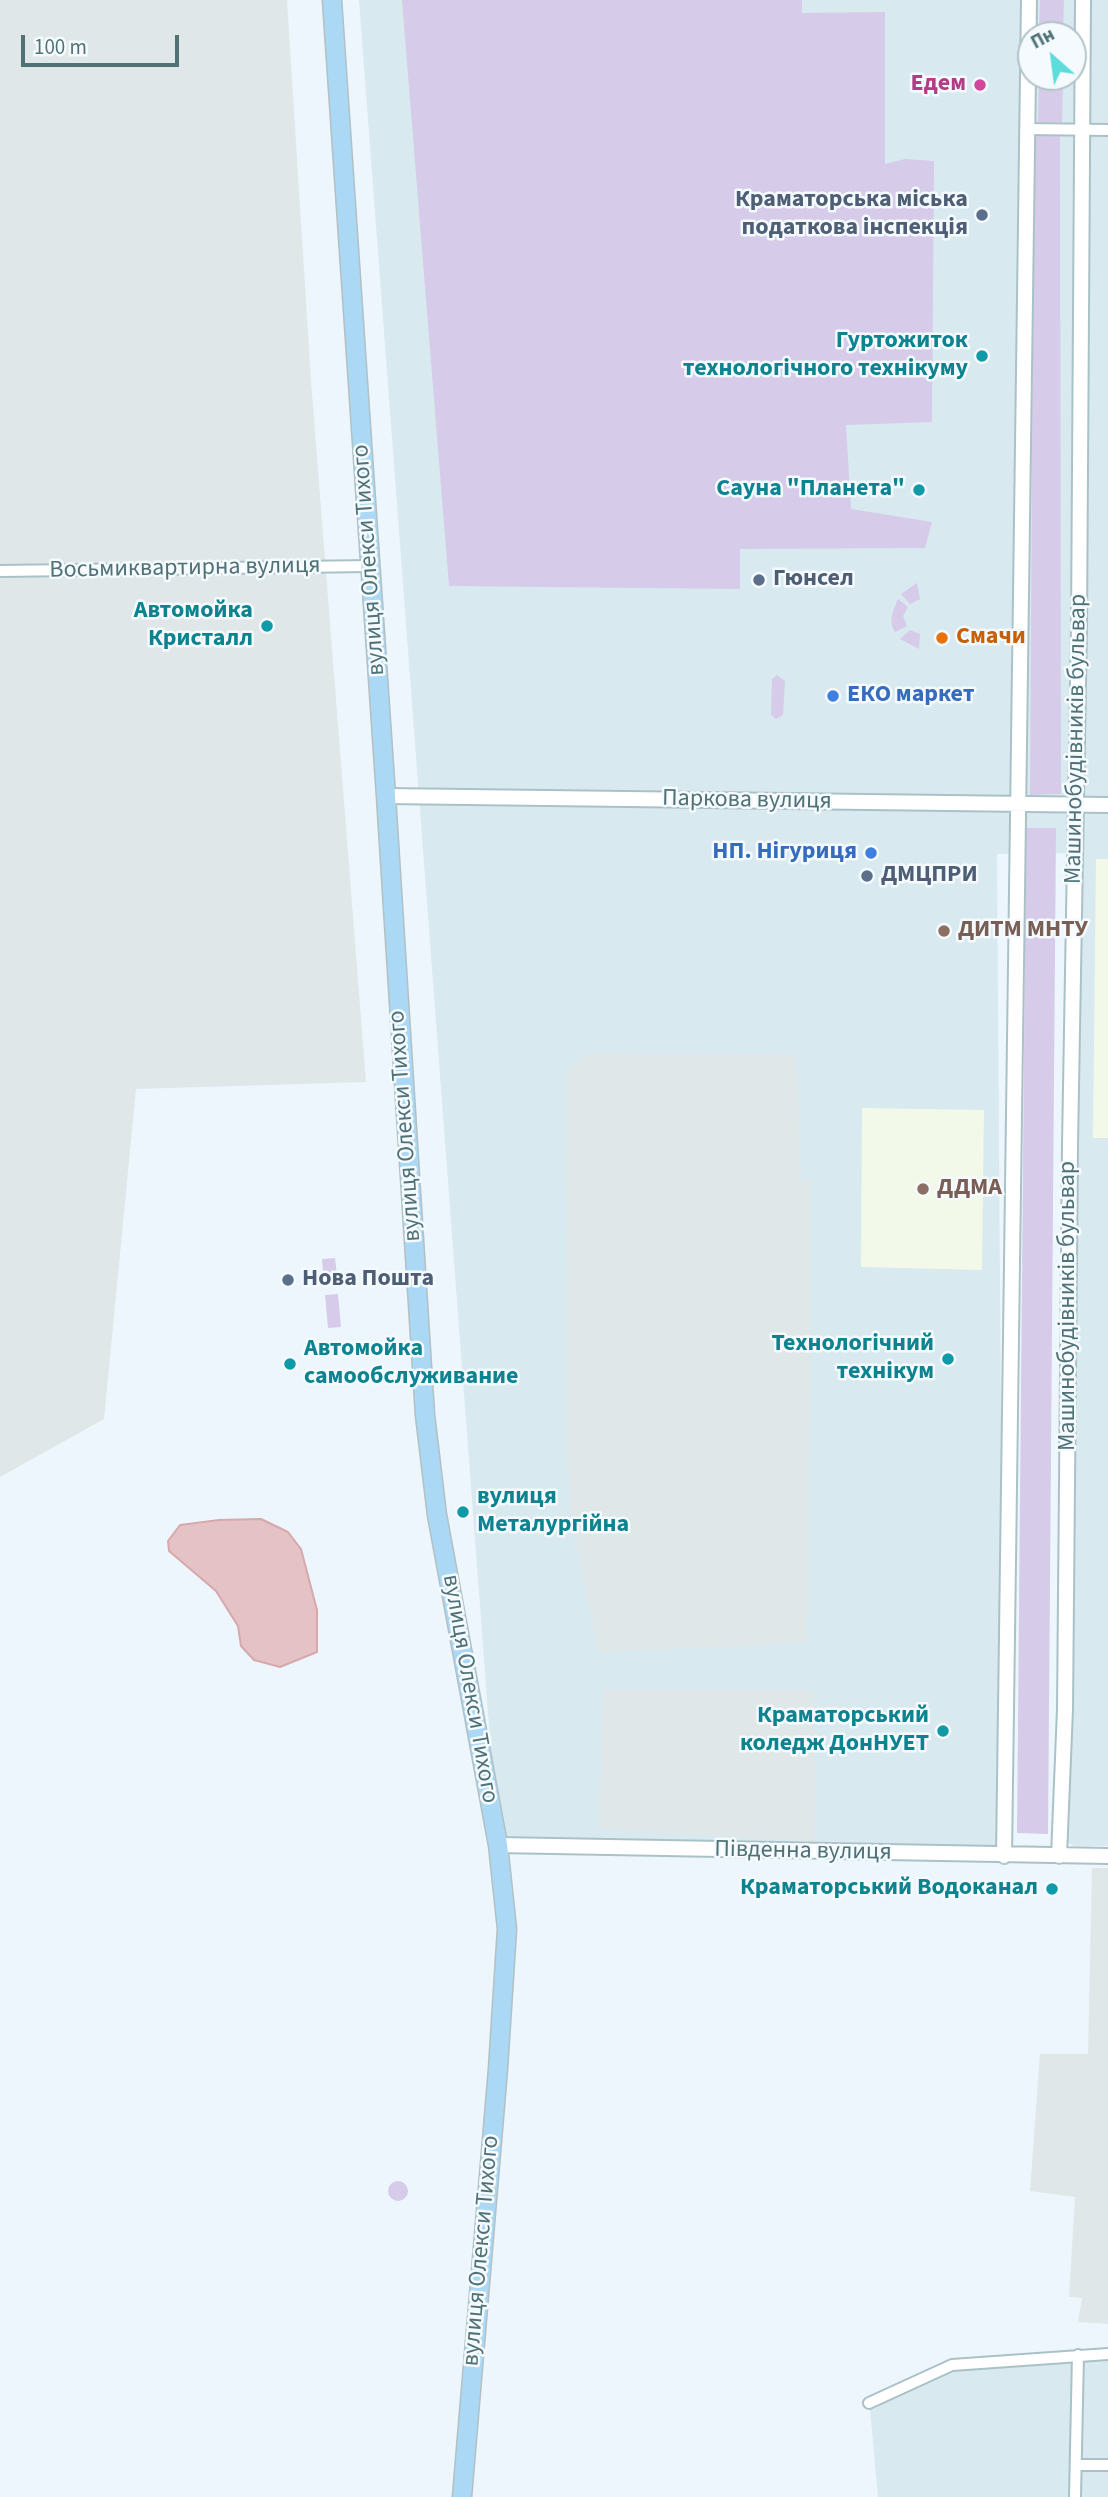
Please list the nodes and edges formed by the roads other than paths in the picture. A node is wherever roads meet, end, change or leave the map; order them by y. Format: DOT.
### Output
graph roads {
  1 [pos="332,0"];
  2 [pos="1029,0"];
  3 [pos="1083,0"];
  4 [pos="1027,129"];
  5 [pos="1081,130"];
  6 [pos="1108,130"];
  7 [pos="370,566"];
  8 [pos="0,571"];
  9 [pos="386,796"];
  10 [pos="1017,805"];
  11 [pos="1076,805"];
  12 [pos="1108,806"];
  13 [pos="498,1846"];
  14 [pos="1004,1856"];
  15 [pos="1059,1856"];
  16 [pos="1108,1856"];
  17 [pos="1108,2354"];
  18 [pos="1078,2355"];
  19 [pos="869,2403"];
  20 [pos="1076,2465"];
  21 [pos="1108,2465"];
  22 [pos="462,2497"];
  23 [pos="1075,2497"];
  1 -- 7 [label="main road, вулиця Олекси Тихого"];
  2 -- 4 [label="street"];
  3 -- 5 [label="street, Машинобудівників бульвар"];
  4 -- 5 [label="street"];
  4 -- 10 [label="street"];
  5 -- 6 [label="street"];
  5 -- 11 [label="street, Машинобудівників бульвар"];
  7 -- 8 [label="street, Восьмиквартирна вулиця"];
  7 -- 9 [label="main road, вулиця Олекси Тихого"];
  9 -- 10 [label="street, Паркова вулиця"];
  9 -- 13 [label="main road, вулиця Олекси Тихого"];
  10 -- 11 [label="street, Паркова вулиця"];
  10 -- 14 [label="street"];
  11 -- 12 [label="street, Паркова вулиця"];
  11 -- 15 [label="street, Машинобудівників бульвар"];
  13 -- 14 [label="street, Південна вулиця"];
  13 -- 22 [label="main road, вулиця Олекси Тихого"];
  14 -- 15 [label="street, Південна вулиця"];
  15 -- 16 [label="street, Південна вулиця"];
  17 -- 18 [label="street"];
  18 -- 19 [label="street"];
  18 -- 20 [label="street"];
  20 -- 21 [label="street"];
  20 -- 23 [label="street"];
}
